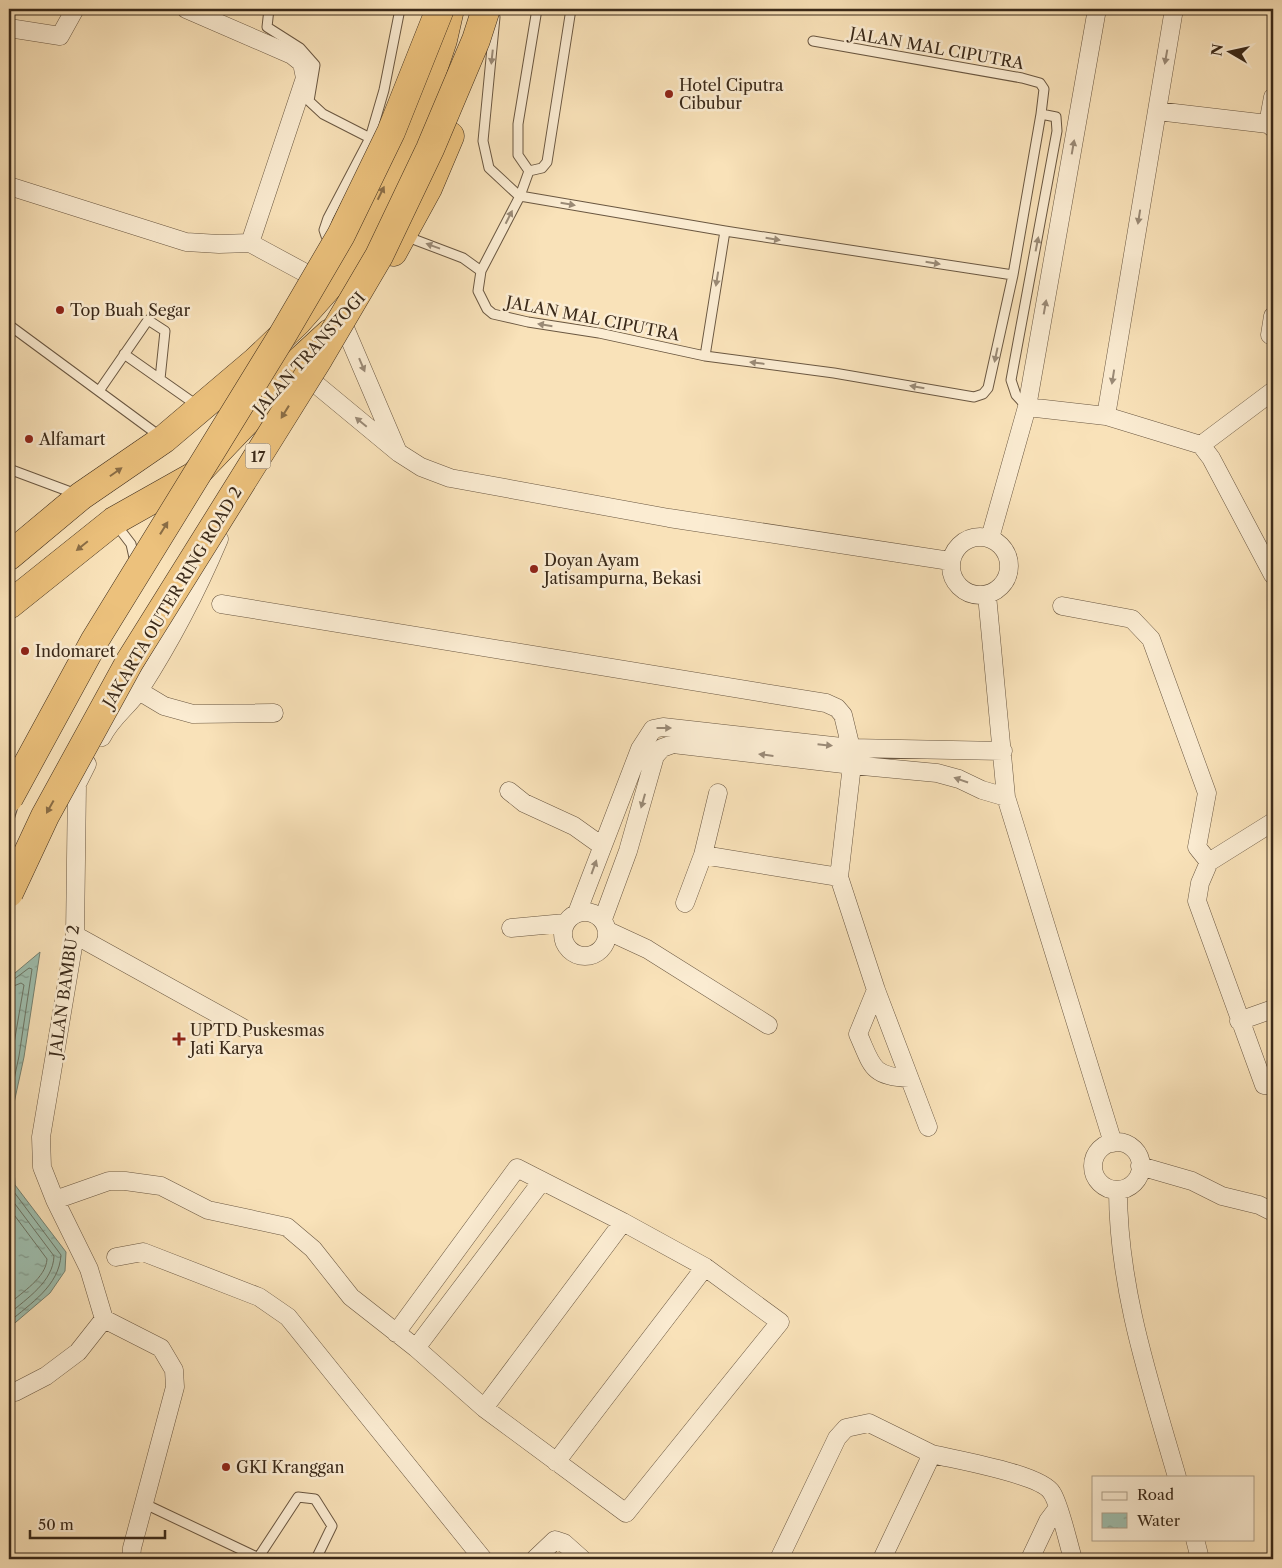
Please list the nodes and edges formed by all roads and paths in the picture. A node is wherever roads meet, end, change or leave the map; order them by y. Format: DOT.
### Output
graph roads {
  1 [pos="74,9"];
  2 [pos="186,9"];
  3 [pos="269,9"];
  4 [pos="400,9"];
  5 [pos="440,9"];
  6 [pos="450,9"];
  7 [pos="486,9"];
  8 [pos="492,9"];
  9 [pos="496,9"];
  10 [pos="537,9"];
  11 [pos="571,9"];
  12 [pos="1098,9"];
  13 [pos="1174,9"];
  14 [pos="9,28"];
  15 [pos="813,41"];
  16 [pos="1273,97"];
  17 [pos="1157,111"];
  18 [pos="1041,114"];
  19 [pos="1271,126"];
  20 [pos="370,138"];
  21 [pos="529,171"];
  22 [pos="9,186"];
  23 [pos="520,196"];
  24 [pos="369,218"];
  25 [pos="724,231"];
  26 [pos="404,236"];
  27 [pos="250,242"];
  28 [pos="481,271"];
  29 [pos="1013,275"];
  30 [pos="329,286"];
  31 [pos="1273,316"];
  32 [pos="342,321"];
  33 [pos="9,325"];
  34 [pos="1270,335"];
  35 [pos="124,354"];
  36 [pos="705,356"];
  37 [pos="294,366"];
  38 [pos="160,379"];
  39 [pos="99,391"];
  40 [pos="1273,391"];
  41 [pos="1027,407"];
  42 [pos="201,408"];
  43 [pos="256,411"];
  44 [pos="1106,416"];
  45 [pos="164,439"];
  46 [pos="1201,445"];
  47 [pos="399,453"];
  48 [pos="9,469"];
  49 [pos="81,496"];
  50 [pos="114,521"];
  51 [pos="990,538"];
  52 [pos="9,556"];
  53 [pos="950,561"];
  54 [pos="1273,576"];
  55 [pos="986,595"];
  56 [pos="221,604"];
  57 [pos="9,606"];
  58 [pos="1062,606"];
  59 [pos="139,691"];
  60 [pos="274,713"];
  61 [pos="1002,751"];
  62 [pos="851,757"];
  63 [pos="509,791"];
  64 [pos="718,793"];
  65 [pos="1006,797"];
  66 [pos="9,798"];
  67 [pos="9,819"];
  68 [pos="1273,822"];
  69 [pos="602,846"];
  70 [pos="703,855"];
  71 [pos="1210,862"];
  72 [pos="839,877"];
  73 [pos="9,893"];
  74 [pos="685,903"];
  75 [pos="571,918"];
  76 [pos="605,925"];
  77 [pos="511,928"];
  78 [pos="75,935"];
  79 [pos="876,990"];
  80 [pos="1273,1009"];
  81 [pos="1239,1021"];
  82 [pos="768,1025"];
  83 [pos="243,1028"];
  84 [pos="909,1078"];
  85 [pos="1273,1086"];
  86 [pos="928,1127"];
  87 [pos="1113,1143"];
  88 [pos="1140,1166"];
  89 [pos="542,1181"];
  90 [pos="1118,1190"];
  91 [pos="55,1200"];
  92 [pos="1273,1212"];
  93 [pos="623,1222"];
  94 [pos="116,1257"];
  95 [pos="705,1267"];
  96 [pos="104,1319"];
  97 [pos="396,1333"];
  98 [pos="416,1348"];
  99 [pos="15,1392"];
  100 [pos="484,1408"];
  101 [pos="932,1454"];
  102 [pos="556,1462"];
  103 [pos="1177,1476"];
  104 [pos="145,1504"];
  105 [pos="1058,1509"];
  106 [pos="1194,1540"];
  107 [pos="131,1559"];
  108 [pos="260,1559"];
  109 [pos="316,1559"];
  110 [pos="484,1559"];
  111 [pos="534,1559"];
  112 [pos="582,1559"];
  113 [pos="779,1559"];
  114 [pos="882,1559"];
  115 [pos="1030,1559"];
  116 [pos="1073,1559"];
  117 [pos="1200,1559"];
  1 -- 14 [label="street"];
  2 -- 27 [label="street"];
  3 -- 20 [label="lane"];
  4 -- 20 [label="lane"];
  66 -- 5 [label="highway, one-way, bridge"];
  24 -- 6 [label="highway, JALAN TRANSYOGI, one-way"];
  7 -- 73 [label="highway, JAKARTA OUTER RING ROAD 2 / 17, one-way, bridge"];
  8 -- 26 [label="highway, JALAN TRANSYOGI"];
  9 -- 23 [label="lane, one-way"];
  10 -- 21 [label="lane"];
  11 -- 21 [label="lane"];
  41 -- 12 [label="street, one-way"];
  13 -- 17 [label="street, one-way"];
  15 -- 18 [label="lane, JALAN MAL CIPUTRA"];
  16 -- 19 [label="street"];
  17 -- 19 [label="street"];
  17 -- 44 [label="street, one-way"];
  18 -- 29 [label="lane, JALAN MAL CIPUTRA"];
  41 -- 18 [label="lane, one-way"];
  20 -- 24 [label="lane"];
  21 -- 23 [label="lane, JALAN MAL CIPUTRA"];
  22 -- 27 [label="street"];
  23 -- 25 [label="lane, one-way"];
  28 -- 23 [label="lane, JALAN MAL CIPUTRA, one-way"];
  24 -- 30 [label="highway, JALAN TRANSYOGI"];
  25 -- 29 [label="lane, one-way"];
  25 -- 36 [label="lane, one-way"];
  28 -- 26 [label="lane, one-way"];
  26 -- 32 [label="highway, JALAN TRANSYOGI"];
  27 -- 30 [label="street"];
  36 -- 28 [label="lane, JALAN MAL CIPUTRA, one-way"];
  29 -- 36 [label="lane, JALAN MAL CIPUTRA, one-way"];
  30 -- 42 [label="highway, JALAN TRANSYOGI"];
  31 -- 34 [label="street"];
  32 -- 37 [label="highway, JALAN TRANSYOGI"];
  32 -- 47 [label="street, one-way"];
  33 -- 39 [label="lane"];
  35 -- 38 [label="lane"];
  35 -- 38 [label="lane"];
  35 -- 39 [label="lane"];
  37 -- 43 [label="highway, JALAN TRANSYOGI"];
  47 -- 37 [label="street, one-way"];
  38 -- 42 [label="lane"];
  39 -- 45 [label="lane"];
  40 -- 46 [label="street"];
  41 -- 44 [label="street"];
  41 -- 51 [label="street"];
  42 -- 45 [label="highway, JALAN TRANSYOGI"];
  43 -- 50 [label="highway, JALAN TRANSYOGI"];
  43 -- 59 [label="street, JALAN BAMBU 2"];
  44 -- 46 [label="street"];
  49 -- 45 [label="highway, JALAN TRANSYOGI, one-way"];
  46 -- 54 [label="street"];
  47 -- 53 [label="street"];
  48 -- 49 [label="lane"];
  49 -- 52 [label="highway, JALAN TRANSYOGI"];
  50 -- 57 [label="highway, JALAN TRANSYOGI, one-way"];
  50 -- 67 [label="lane"];
  51 -- 53 [label="street"];
  51 -- 55 [label="street"];
  53 -- 55 [label="street"];
  55 -- 61 [label="street"];
  56 -- 62 [label="street"];
  58 -- 71 [label="street"];
  59 -- 60 [label="street"];
  59 -- 78 [label="street, JALAN BAMBU 2"];
  61 -- 62 [label="street"];
  61 -- 65 [label="street"];
  65 -- 62 [label="street, one-way"];
  69 -- 62 [label="street, one-way"];
  62 -- 72 [label="street"];
  62 -- 76 [label="street, one-way"];
  63 -- 69 [label="street"];
  64 -- 70 [label="street"];
  65 -- 87 [label="street"];
  68 -- 71 [label="street"];
  75 -- 69 [label="street, one-way"];
  70 -- 72 [label="street"];
  70 -- 74 [label="street"];
  71 -- 81 [label="street"];
  72 -- 79 [label="street"];
  75 -- 76 [label="street"];
  75 -- 76 [label="street"];
  75 -- 77 [label="street"];
  76 -- 82 [label="street"];
  78 -- 83 [label="street"];
  78 -- 91 [label="street, JALAN BAMBU 2"];
  79 -- 84 [label="street"];
  79 -- 84 [label="street"];
  80 -- 81 [label="street"];
  81 -- 85 [label="street"];
  84 -- 86 [label="street"];
  87 -- 88 [label="street"];
  87 -- 90 [label="street"];
  88 -- 90 [label="street"];
  88 -- 92 [label="street"];
  89 -- 93 [label="street"];
  89 -- 97 [label="street"];
  89 -- 98 [label="street"];
  90 -- 103 [label="street"];
  91 -- 96 [label="street, JALAN BAMBU 2"];
  91 -- 97 [label="street"];
  93 -- 95 [label="street"];
  93 -- 100 [label="street"];
  94 -- 110 [label="street"];
  95 -- 102 [label="street"];
  95 -- 102 [label="street"];
  96 -- 99 [label="street"];
  96 -- 104 [label="street"];
  97 -- 98 [label="street"];
  98 -- 100 [label="street"];
  100 -- 102 [label="street"];
  101 -- 105 [label="street"];
  101 -- 113 [label="street"];
  101 -- 114 [label="street"];
  104 -- 107 [label="street"];
  104 -- 108 [label="lane"];
  105 -- 115 [label="street"];
  105 -- 116 [label="street"];
  106 -- 117 [label="street"];
  108 -- 109 [label="lane"];
  111 -- 112 [label="street"];
}
